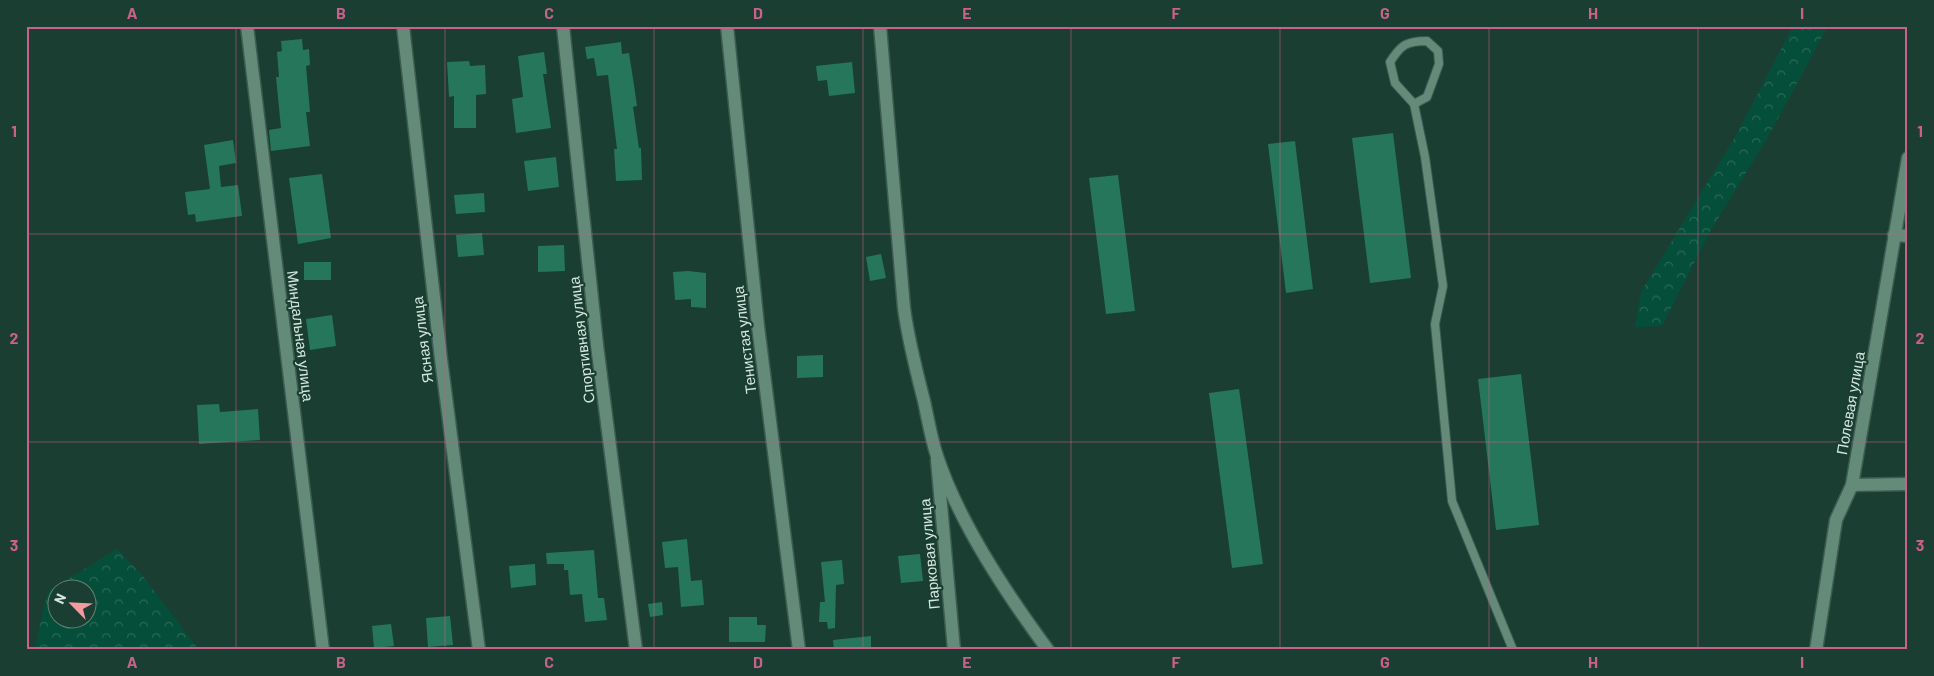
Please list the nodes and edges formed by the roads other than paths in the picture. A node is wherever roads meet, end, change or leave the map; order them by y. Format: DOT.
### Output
graph roads {
  1 [pos="247,26"];
  2 [pos="403,26"];
  3 [pos="563,26"];
  4 [pos="727,26"];
  5 [pos="880,26"];
  6 [pos="1414,104"];
  7 [pos="1908,158"];
  8 [pos="1894,235"];
  9 [pos="1908,236"];
  10 [pos="936,456"];
  11 [pos="1908,484"];
  12 [pos="1852,485"];
  13 [pos="323,650"];
  14 [pos="479,650"];
  15 [pos="636,650"];
  16 [pos="799,650"];
  17 [pos="954,650"];
  18 [pos="1048,650"];
  19 [pos="1513,650"];
  20 [pos="1816,650"];
  1 -- 13 [label="street, Миндальная улица"];
  2 -- 14 [label="street, Ясная улица"];
  3 -- 15 [label="street, Спортивная улица"];
  4 -- 16 [label="street, Тенистая улица"];
  5 -- 10 [label="street"];
  6 -- 6 [label="lane"];
  6 -- 19 [label="lane"];
  7 -- 8 [label="street, Полевая улица"];
  8 -- 9 [label="street"];
  8 -- 12 [label="street, Полевая улица"];
  10 -- 17 [label="street, Парковая улица"];
  10 -- 18 [label="street"];
  11 -- 12 [label="street"];
  12 -- 20 [label="street, Полевая улица"];
}
